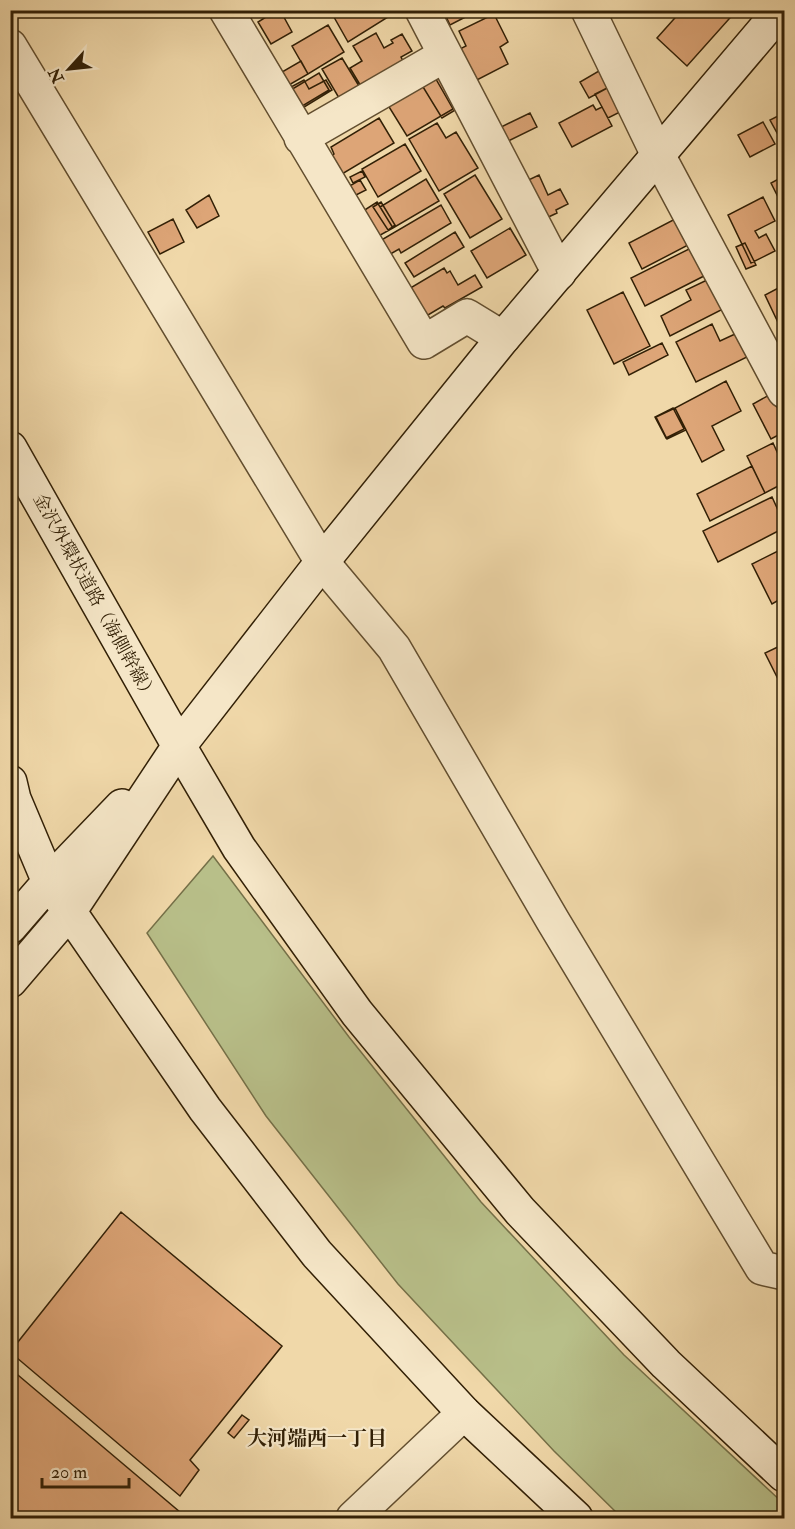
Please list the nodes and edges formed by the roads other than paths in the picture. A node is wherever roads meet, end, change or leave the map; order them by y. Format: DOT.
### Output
graph roads {
  1 [pos="226,10"];
  2 [pos="422,10"];
  3 [pos="588,10"];
  4 [pos="781,10"];
  5 [pos="10,45"];
  6 [pos="445,55"];
  7 [pos="301,138"];
  8 [pos="658,155"];
  9 [pos="559,273"];
  10 [pos="503,338"];
  11 [pos="784,391"];
  12 [pos="10,448"];
  13 [pos="322,562"];
  14 [pos="179,746"];
  15 [pos="10,782"];
  16 [pos="49,882"];
  17 [pos="69,912"];
  18 [pos="10,927"];
  19 [pos="10,981"];
  20 [pos="784,1273"];
  21 [pos="464,1413"];
  22 [pos="784,1475"];
  23 [pos="353,1518"];
  24 [pos="576,1518"];
  1 -- 7 [label="street"];
  2 -- 6 [label="street"];
  3 -- 8 [label="street"];
  4 -- 8 [label="street"];
  5 -- 13 [label="street"];
  6 -- 7 [label="street"];
  6 -- 9 [label="street"];
  7 -- 10 [label="street"];
  8 -- 9 [label="street"];
  8 -- 11 [label="street"];
  9 -- 10 [label="street"];
  10 -- 13 [label="street"];
  12 -- 14 [label="street, 金沢外環状道路（海側幹線）"];
  13 -- 14 [label="street"];
  13 -- 20 [label="street"];
  14 -- 16 [label="street"];
  14 -- 17 [label="street"];
  14 -- 22 [label="street, 金沢外環状道路（海側幹線）"];
  15 -- 16 [label="street"];
  16 -- 17 [label="street"];
  16 -- 18 [label="street"];
  17 -- 19 [label="street"];
  17 -- 21 [label="street"];
  21 -- 23 [label="street"];
  21 -- 24 [label="street"];
}
